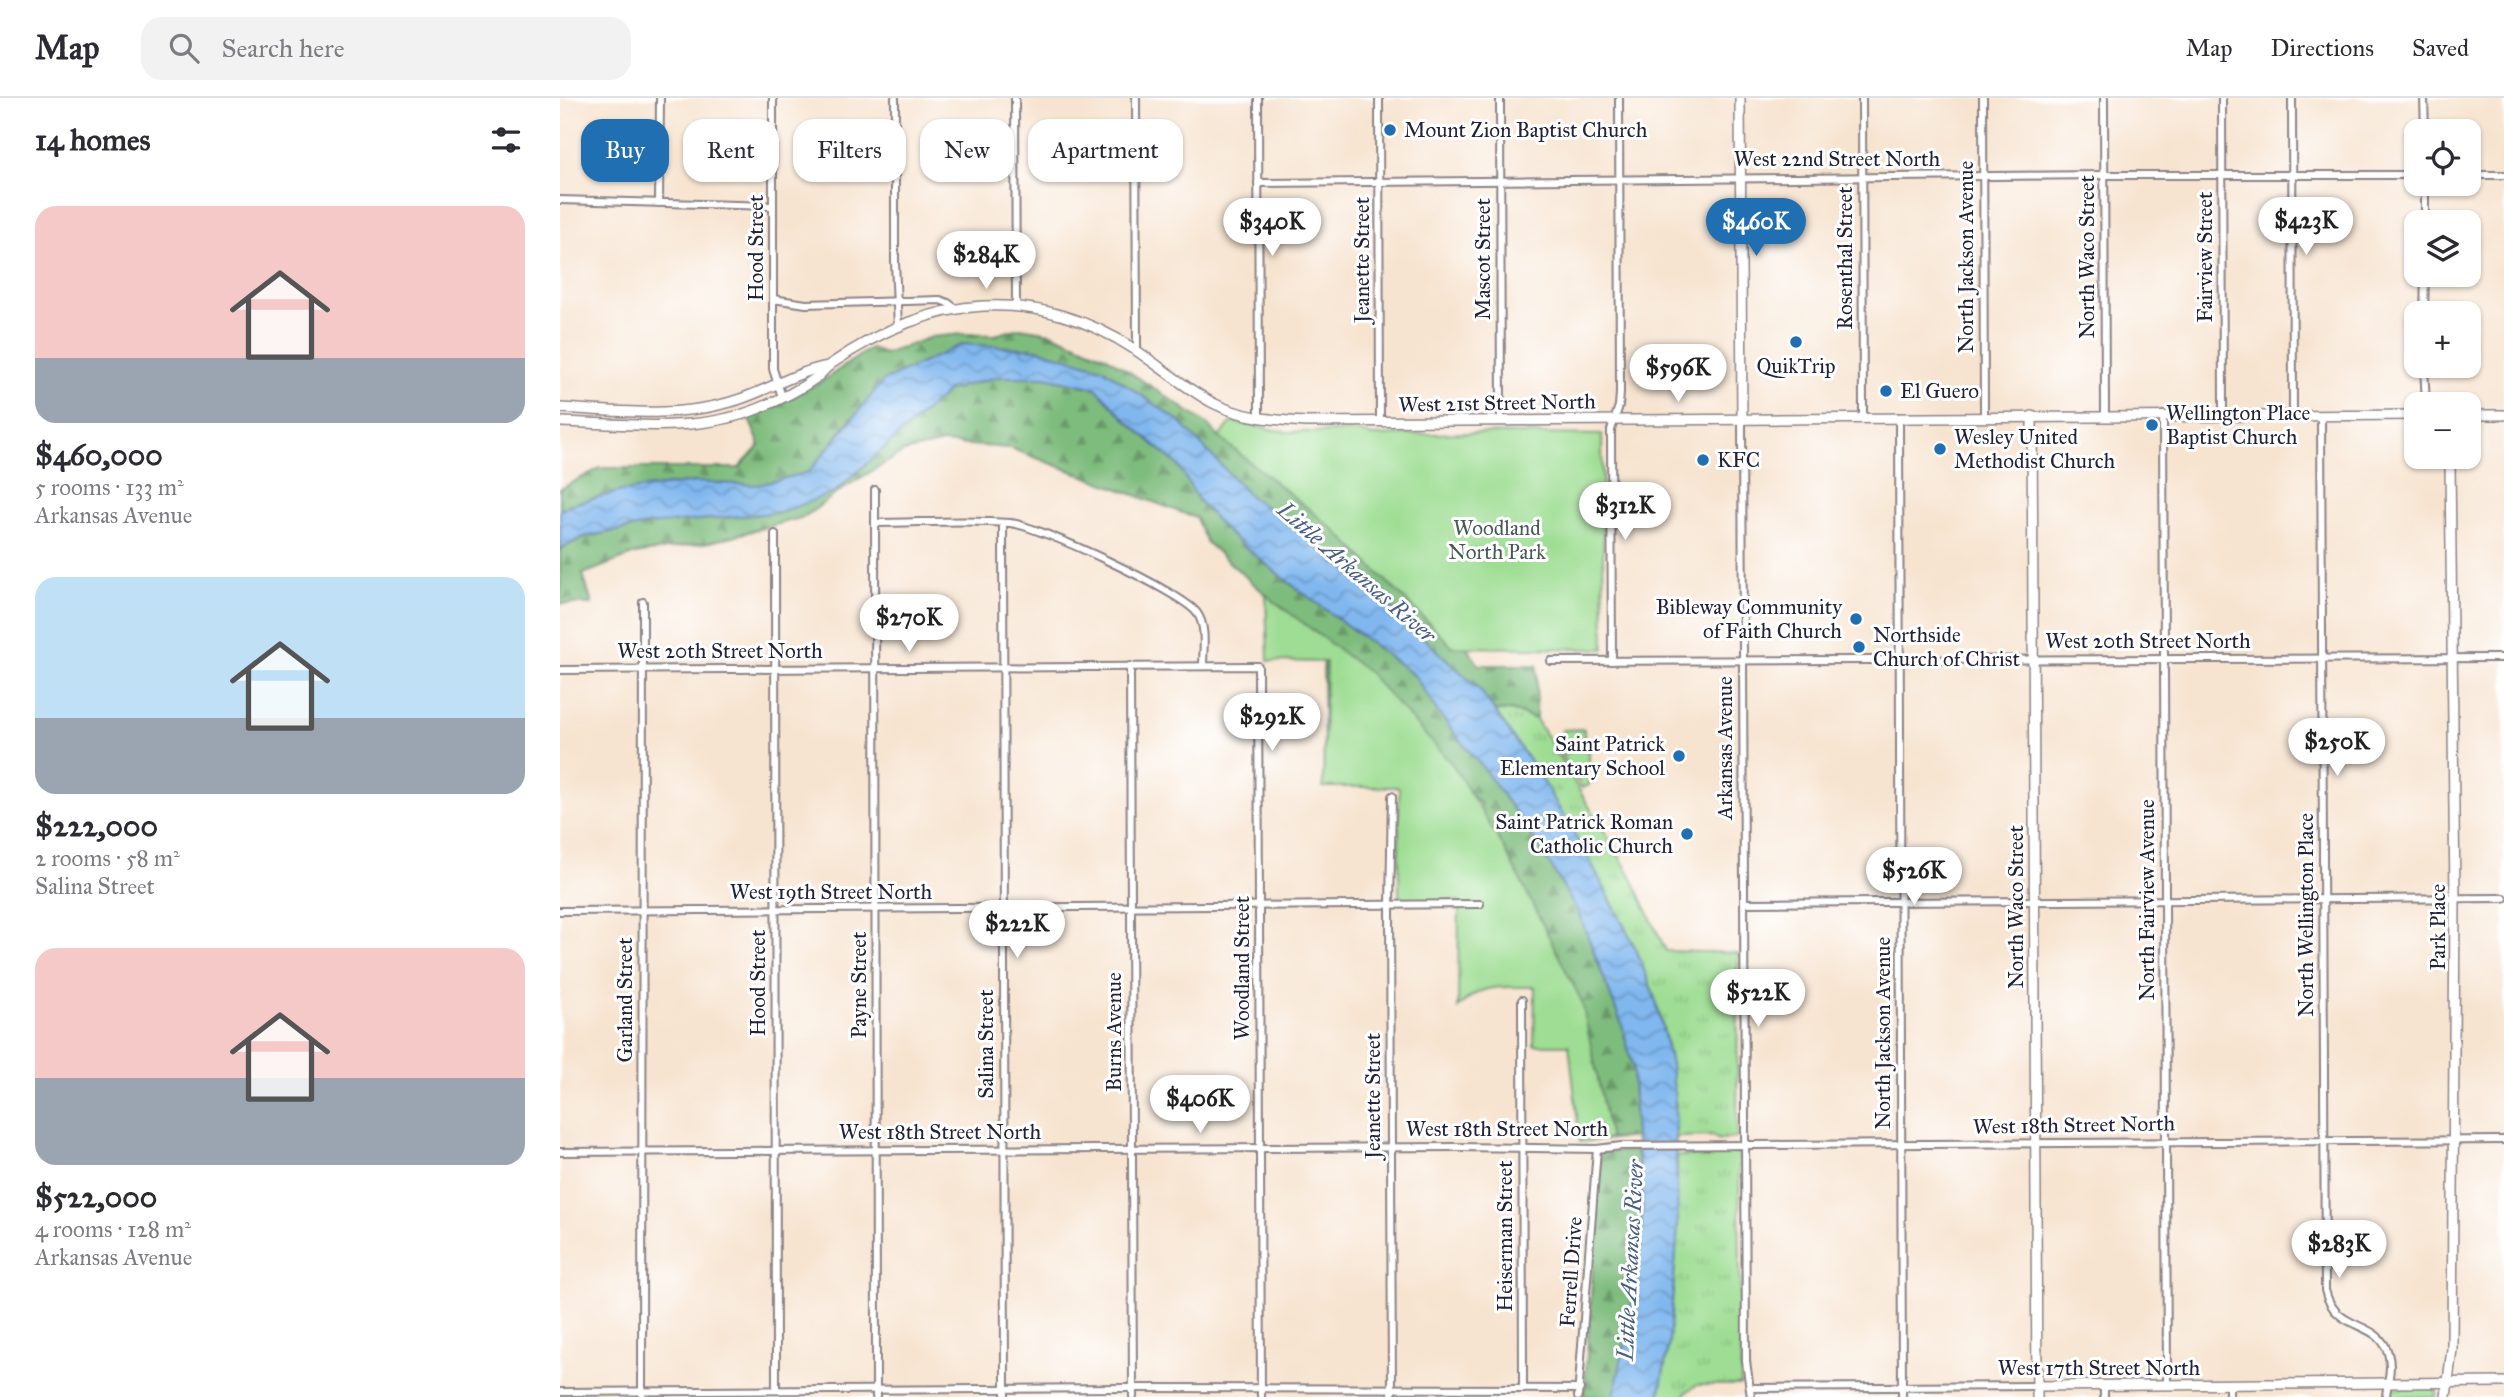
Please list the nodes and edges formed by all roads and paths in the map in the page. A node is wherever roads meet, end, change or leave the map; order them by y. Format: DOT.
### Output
graph roads {
  1 [pos="660,98"];
  2 [pos="773,98"];
  3 [pos="895,98"];
  4 [pos="1015,98"];
  5 [pos="1136,98"];
  6 [pos="1258,98"];
  7 [pos="1379,98"];
  8 [pos="1500,98"];
  9 [pos="1619,98"];
  10 [pos="1740,98"];
  11 [pos="1862,98"];
  12 [pos="1983,98"];
  13 [pos="2104,98"];
  14 [pos="2222,98"];
  15 [pos="2292,98"];
  16 [pos="2424,98"];
  17 [pos="2425,119"];
  18 [pos="2222,174"];
  19 [pos="2292,174"];
  20 [pos="2104,175"];
  21 [pos="2404,175"];
  22 [pos="2481,175"];
  23 [pos="2504,175"];
  24 [pos="1862,176"];
  25 [pos="1983,176"];
  26 [pos="1741,177"];
  27 [pos="1619,179"];
  28 [pos="1500,181"];
  29 [pos="1379,182"];
  30 [pos="1258,183"];
  31 [pos="560,200"];
  32 [pos="659,203"];
  33 [pos="773,206"];
  34 [pos="773,299"];
  35 [pos="896,301"];
  36 [pos="1016,307"];
  37 [pos="956,309"];
  38 [pos="898,327"];
  39 [pos="1136,351"];
  40 [pos="829,366"];
  41 [pos="778,385"];
  42 [pos="782,397"];
  43 [pos="560,408"];
  44 [pos="2163,415"];
  45 [pos="2223,415"];
  46 [pos="2293,415"];
  47 [pos="2321,415"];
  48 [pos="2404,415"];
  49 [pos="2481,415"];
  50 [pos="2504,415"];
  51 [pos="1984,416"];
  52 [pos="2032,416"];
  53 [pos="2105,416"];
  54 [pos="1863,417"];
  55 [pos="1899,417"];
  56 [pos="1259,418"];
  57 [pos="1742,418"];
  58 [pos="1615,419"];
  59 [pos="1501,420"];
  60 [pos="1380,421"];
  61 [pos="560,422"];
  62 [pos="2451,469"];
  63 [pos="874,490"];
  64 [pos="875,523"];
  65 [pos="1003,523"];
  66 [pos="775,534"];
  67 [pos="643,602"];
  68 [pos="2452,657"];
  69 [pos="2322,658"];
  70 [pos="2504,658"];
  71 [pos="2034,659"];
  72 [pos="2164,659"];
  73 [pos="1742,660"];
  74 [pos="1899,660"];
  75 [pos="1551,661"];
  76 [pos="1612,661"];
  77 [pos="1130,666"];
  78 [pos="1203,666"];
  79 [pos="1258,666"];
  80 [pos="1003,667"];
  81 [pos="775,668"];
  82 [pos="876,668"];
  83 [pos="643,669"];
  84 [pos="560,670"];
  85 [pos="1392,796"];
  86 [pos="2455,898"];
  87 [pos="2504,898"];
  88 [pos="2323,899"];
  89 [pos="2165,900"];
  90 [pos="1900,901"];
  91 [pos="2034,901"];
  92 [pos="1744,903"];
  93 [pos="1480,904"];
  94 [pos="1390,905"];
  95 [pos="1259,906"];
  96 [pos="1131,908"];
  97 [pos="776,909"];
  98 [pos="876,909"];
  99 [pos="1003,909"];
  100 [pos="643,910"];
  101 [pos="560,911"];
  102 [pos="1522,1000"];
  103 [pos="2455,1140"];
  104 [pos="2504,1140"];
  105 [pos="2325,1141"];
  106 [pos="2165,1142"];
  107 [pos="2035,1143"];
  108 [pos="1901,1144"];
  109 [pos="1744,1145"];
  110 [pos="1391,1147"];
  111 [pos="1522,1147"];
  112 [pos="1260,1148"];
  113 [pos="1004,1149"];
  114 [pos="1132,1149"];
  115 [pos="1597,1149"];
  116 [pos="776,1150"];
  117 [pos="877,1150"];
  118 [pos="643,1151"];
  119 [pos="560,1152"];
  120 [pos="2504,1382"];
  121 [pos="2389,1383"];
  122 [pos="2448,1383"];
  123 [pos="2229,1384"];
  124 [pos="2104,1385"];
  125 [pos="2167,1385"];
  126 [pos="2037,1386"];
  127 [pos="1902,1387"];
  128 [pos="1005,1388"];
  129 [pos="1133,1388"];
  130 [pos="1392,1388"];
  131 [pos="1523,1388"];
  132 [pos="1750,1388"];
  133 [pos="1261,1389"];
  134 [pos="776,1390"];
  135 [pos="560,1392"];
  136 [pos="876,1393"];
  137 [pos="1579,1393"];
  138 [pos="642,1394"];
  139 [pos="759,1394"];
  140 [pos="1005,1397"];
  141 [pos="1133,1397"];
  142 [pos="1261,1397"];
  143 [pos="1392,1397"];
  144 [pos="1751,1397"];
  145 [pos="1902,1397"];
  146 [pos="2038,1397"];
  147 [pos="2104,1397"];
  148 [pos="2229,1397"];
  149 [pos="2386,1397"];
  150 [pos="2446,1397"];
  1 -- 32 [label="street"];
  2 -- 33 [label="street, Hood Street"];
  3 -- 35 [label="street"];
  4 -- 36 [label="street"];
  5 -- 39 [label="street"];
  6 -- 30 [label="street"];
  7 -- 29 [label="street, Jeanette Street"];
  8 -- 28 [label="street, Mascot Street"];
  9 -- 27 [label="street"];
  10 -- 26 [label="street, Arkansas Avenue"];
  11 -- 24 [label="street, Rosenthal Street"];
  12 -- 25 [label="street, North Jackson Avenue"];
  13 -- 20 [label="street, North Waco Street"];
  14 -- 18 [label="street, Fairview Street"];
  15 -- 19 [label="street"];
  16 -- 17 [label="street"];
  18 -- 19 [label="street, West 22nd Street North"];
  18 -- 20 [label="street, West 22nd Street North"];
  18 -- 45 [label="street, Fairview Street"];
  19 -- 21 [label="street, West 22nd Street North"];
  19 -- 46 [label="street"];
  20 -- 25 [label="street, West 22nd Street North"];
  20 -- 53 [label="street, North Waco Street"];
  22 -- 23 [label="street"];
  24 -- 25 [label="street, West 22nd Street North"];
  24 -- 26 [label="street, West 22nd Street North"];
  24 -- 54 [label="street, Rosenthal Street"];
  25 -- 51 [label="street, North Jackson Avenue"];
  26 -- 27 [label="street, West 22nd Street North"];
  26 -- 57 [label="street, Arkansas Avenue"];
  27 -- 28 [label="street, West 22nd Street North"];
  27 -- 58 [label="street"];
  28 -- 29 [label="street, West 22nd Street North"];
  28 -- 59 [label="street, Mascot Street"];
  29 -- 30 [label="street, West 22nd Street North"];
  29 -- 60 [label="street, Jeanette Street"];
  30 -- 56 [label="street"];
  31 -- 32 [label="street"];
  32 -- 33 [label="street"];
  33 -- 34 [label="street, Hood Street"];
  34 -- 35 [label="street"];
  34 -- 41 [label="street, Hood Street"];
  35 -- 37 [label="street"];
  35 -- 38 [label="street"];
  36 -- 37 [label="street, West 21st Street North"];
  36 -- 39 [label="street, West 21st Street North"];
  37 -- 38 [label="street, West 21st Street North"];
  38 -- 40 [label="street, West 21st Street North"];
  39 -- 56 [label="street, West 21st Street North"];
  40 -- 41 [label="street, West 21st Street North"];
  40 -- 42 [label="street, West 21st Street North"];
  41 -- 42 [label="street, Hood Street"];
  41 -- 43 [label="street, West 21st Street North"];
  42 -- 61 [label="street, West 21st Street North"];
  44 -- 45 [label="street, West 21st Street North"];
  44 -- 53 [label="street, West 21st Street North"];
  44 -- 72 [label="street, North Fairview Avenue"];
  45 -- 46 [label="street, West 21st Street North"];
  46 -- 47 [label="street, West 21st Street North"];
  47 -- 48 [label="street, West 21st Street North"];
  47 -- 69 [label="street, North Wellington Place"];
  49 -- 50 [label="street"];
  51 -- 52 [label="street, West 21st Street North"];
  51 -- 55 [label="street, West 21st Street North"];
  52 -- 53 [label="street, West 21st Street North"];
  52 -- 71 [label="street, North Waco Street"];
  54 -- 55 [label="street, West 21st Street North"];
  54 -- 57 [label="street, West 21st Street North"];
  55 -- 74 [label="street, North Jackson Avenue"];
  56 -- 60 [label="street, West 21st Street North"];
  57 -- 58 [label="street, West 21st Street North"];
  57 -- 73 [label="street, Arkansas Avenue"];
  58 -- 59 [label="street, West 21st Street North"];
  58 -- 76 [label="street"];
  59 -- 60 [label="street, West 21st Street North"];
  62 -- 68 [label="street, Park Place"];
  63 -- 64 [label="street, Payne Street"];
  64 -- 65 [label="street"];
  64 -- 82 [label="street, Payne Street"];
  65 -- 78 [label="street"];
  65 -- 80 [label="street, Salina Street"];
  66 -- 81 [label="street, Hood Street"];
  67 -- 83 [label="street, Garland Street"];
  68 -- 69 [label="street, West 20th Street North"];
  68 -- 70 [label="street, West 20th Street North"];
  68 -- 86 [label="street, Park Place"];
  69 -- 72 [label="street, West 20th Street North"];
  69 -- 88 [label="street, North Wellington Place"];
  71 -- 72 [label="street, West 20th Street North"];
  71 -- 74 [label="street, West 20th Street North"];
  71 -- 91 [label="street, North Waco Street"];
  72 -- 89 [label="street, North Fairview Avenue"];
  73 -- 74 [label="street, West 20th Street North"];
  73 -- 76 [label="street, West 20th Street North"];
  73 -- 92 [label="street, Arkansas Avenue"];
  74 -- 90 [label="street, North Jackson Avenue"];
  75 -- 76 [label="street, West 20th Street North"];
  77 -- 78 [label="street, West 20th Street North"];
  77 -- 80 [label="street, West 20th Street North"];
  77 -- 96 [label="street, Burns Avenue"];
  78 -- 79 [label="street, West 20th Street North"];
  79 -- 95 [label="street, Woodland Street"];
  80 -- 82 [label="street, West 20th Street North"];
  80 -- 99 [label="street, Salina Street"];
  81 -- 82 [label="street, West 20th Street North"];
  81 -- 83 [label="street, West 20th Street North"];
  81 -- 97 [label="street, Hood Street"];
  82 -- 98 [label="street, Payne Street"];
  83 -- 84 [label="street, West 20th Street North"];
  83 -- 100 [label="street, Garland Street"];
  85 -- 94 [label="street, Jeanette Street"];
  86 -- 87 [label="street"];
  86 -- 88 [label="street"];
  86 -- 103 [label="street, Park Place"];
  88 -- 89 [label="street"];
  88 -- 105 [label="street, North Wellington Place"];
  89 -- 91 [label="street"];
  89 -- 106 [label="street, North Fairview Avenue"];
  90 -- 91 [label="street"];
  90 -- 92 [label="street"];
  90 -- 108 [label="street, North Jackson Avenue"];
  91 -- 107 [label="street, North Waco Street"];
  92 -- 109 [label="street, Arkansas Avenue"];
  93 -- 94 [label="street, West 19th Street North"];
  94 -- 95 [label="street, West 19th Street North"];
  94 -- 110 [label="street, Jeanette Street"];
  95 -- 96 [label="street, West 19th Street North"];
  95 -- 112 [label="street, Woodland Street"];
  96 -- 99 [label="street, West 19th Street North"];
  96 -- 114 [label="street, Burns Avenue"];
  97 -- 98 [label="street, West 19th Street North"];
  97 -- 100 [label="street, West 19th Street North"];
  97 -- 116 [label="street, Hood Street"];
  98 -- 99 [label="street, West 19th Street North"];
  98 -- 117 [label="street, Payne Street"];
  99 -- 113 [label="street, Salina Street"];
  100 -- 101 [label="street, West 19th Street North"];
  100 -- 118 [label="street, Garland Street"];
  102 -- 111 [label="street, Heiserman Street"];
  103 -- 104 [label="street, West 18th Street North"];
  103 -- 105 [label="street, West 18th Street North"];
  103 -- 122 [label="street, Park Place"];
  105 -- 106 [label="street, West 18th Street North"];
  105 -- 121 [label="street, North Wellington Place"];
  106 -- 107 [label="street, West 18th Street North"];
  106 -- 125 [label="street, North Fairview Avenue"];
  107 -- 108 [label="street, West 18th Street North"];
  107 -- 126 [label="street, North Waco Street"];
  108 -- 109 [label="street, West 18th Street North"];
  108 -- 127 [label="street, North Jackson Avenue"];
  109 -- 115 [label="street, West 18th Street North"];
  109 -- 132 [label="street, Arkansas Avenue"];
  110 -- 111 [label="street, West 18th Street North"];
  110 -- 112 [label="street, West 18th Street North"];
  110 -- 130 [label="street, Jeanette Street"];
  111 -- 115 [label="street, West 18th Street North"];
  111 -- 131 [label="street, Heiserman Street"];
  112 -- 114 [label="street, West 18th Street North"];
  112 -- 133 [label="street, Woodland Street"];
  113 -- 114 [label="street, West 18th Street North"];
  113 -- 117 [label="street, West 18th Street North"];
  113 -- 128 [label="street, Salina Street"];
  114 -- 129 [label="street, Burns Avenue"];
  115 -- 137 [label="street, Ferrell Drive"];
  116 -- 117 [label="street, West 18th Street North"];
  116 -- 118 [label="street, West 18th Street North"];
  116 -- 134 [label="street, Hood Street"];
  117 -- 136 [label="street, Payne Street"];
  118 -- 119 [label="street, West 18th Street North"];
  118 -- 138 [label="street, Garland Street"];
  120 -- 122 [label="street, West 17th Street North"];
  121 -- 122 [label="street, West 17th Street North"];
  121 -- 123 [label="street, West 17th Street North"];
  121 -- 149 [label="street"];
  122 -- 150 [label="street, Park Place"];
  123 -- 125 [label="street, West 17th Street North"];
  123 -- 148 [label="street"];
  124 -- 125 [label="street, West 17th Street North"];
  124 -- 126 [label="street, West 17th Street North"];
  124 -- 147 [label="street"];
  126 -- 127 [label="street, West 17th Street North"];
  126 -- 146 [label="street, North Waco Street"];
  127 -- 132 [label="street, West 17th Street North"];
  127 -- 145 [label="street, North Jackson Avenue"];
  128 -- 129 [label="street"];
  128 -- 136 [label="street"];
  128 -- 140 [label="street, Salina Street"];
  129 -- 133 [label="street"];
  129 -- 141 [label="street, Burns Avenue"];
  130 -- 131 [label="street"];
  130 -- 133 [label="street"];
  130 -- 143 [label="street, Jeanette Street"];
  131 -- 137 [label="street"];
  132 -- 144 [label="street, Arkansas Avenue"];
  133 -- 142 [label="street, Woodland Street"];
  134 -- 136 [label="street"];
  134 -- 139 [label="street"];
  135 -- 138 [label="street"];
  138 -- 139 [label="street"];
}
